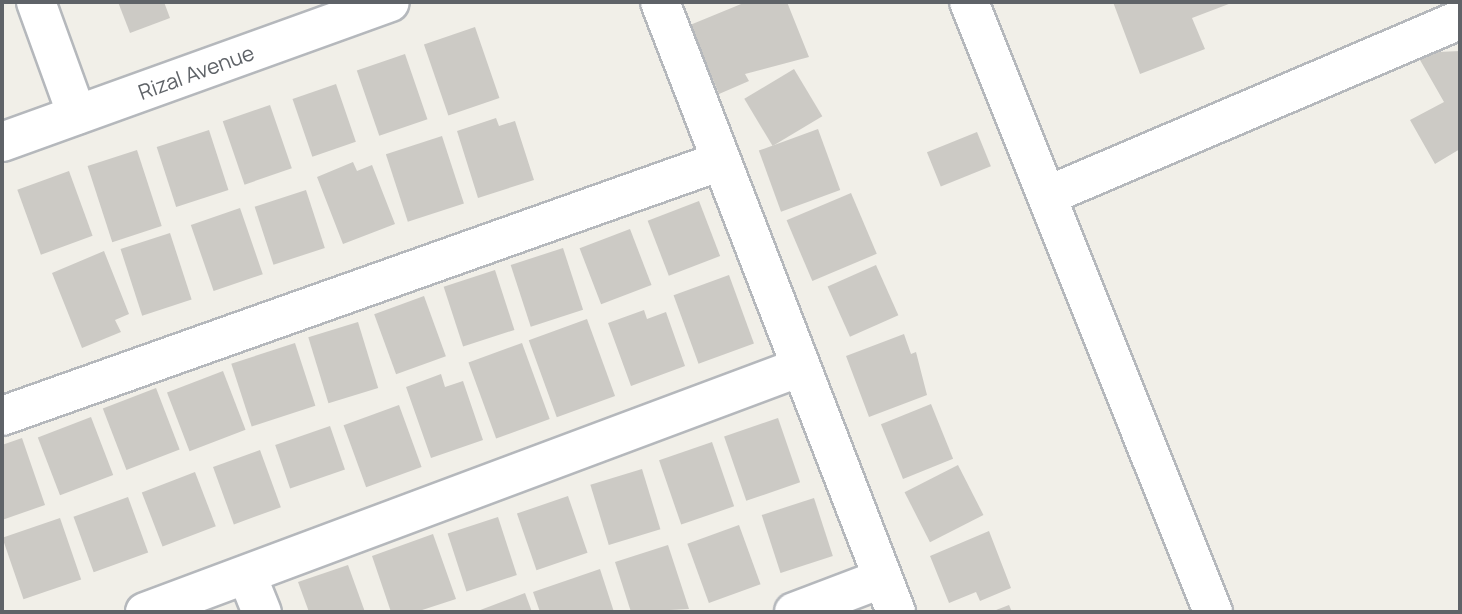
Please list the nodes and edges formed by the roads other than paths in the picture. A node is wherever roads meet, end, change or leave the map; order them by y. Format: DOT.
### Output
graph roads {
  1 [pos="36,2"];
  2 [pos="390,2"];
  3 [pos="660,2"];
  4 [pos="970,2"];
  5 [pos="1460,20"];
  6 [pos="77,115"];
  7 [pos="2,142"];
  8 [pos="721,161"];
  9 [pos="1049,195"];
  10 [pos="799,368"];
  11 [pos="2,416"];
  12 [pos="255,595"];
  13 [pos="888,596"];
  14 [pos="145,612"];
  15 [pos="794,612"];
  16 [pos="1213,612"];
  1 -- 6 [label="street"];
  2 -- 6 [label="street, Rizal Avenue"];
  3 -- 8 [label="street"];
  4 -- 9 [label="street"];
  5 -- 9 [label="street"];
  6 -- 7 [label="street, Rizal Avenue"];
  8 -- 10 [label="street"];
  8 -- 11 [label="street"];
  9 -- 16 [label="street"];
  10 -- 12 [label="street"];
  10 -- 13 [label="street"];
  12 -- 14 [label="street"];
  13 -- 15 [label="street"];
}
